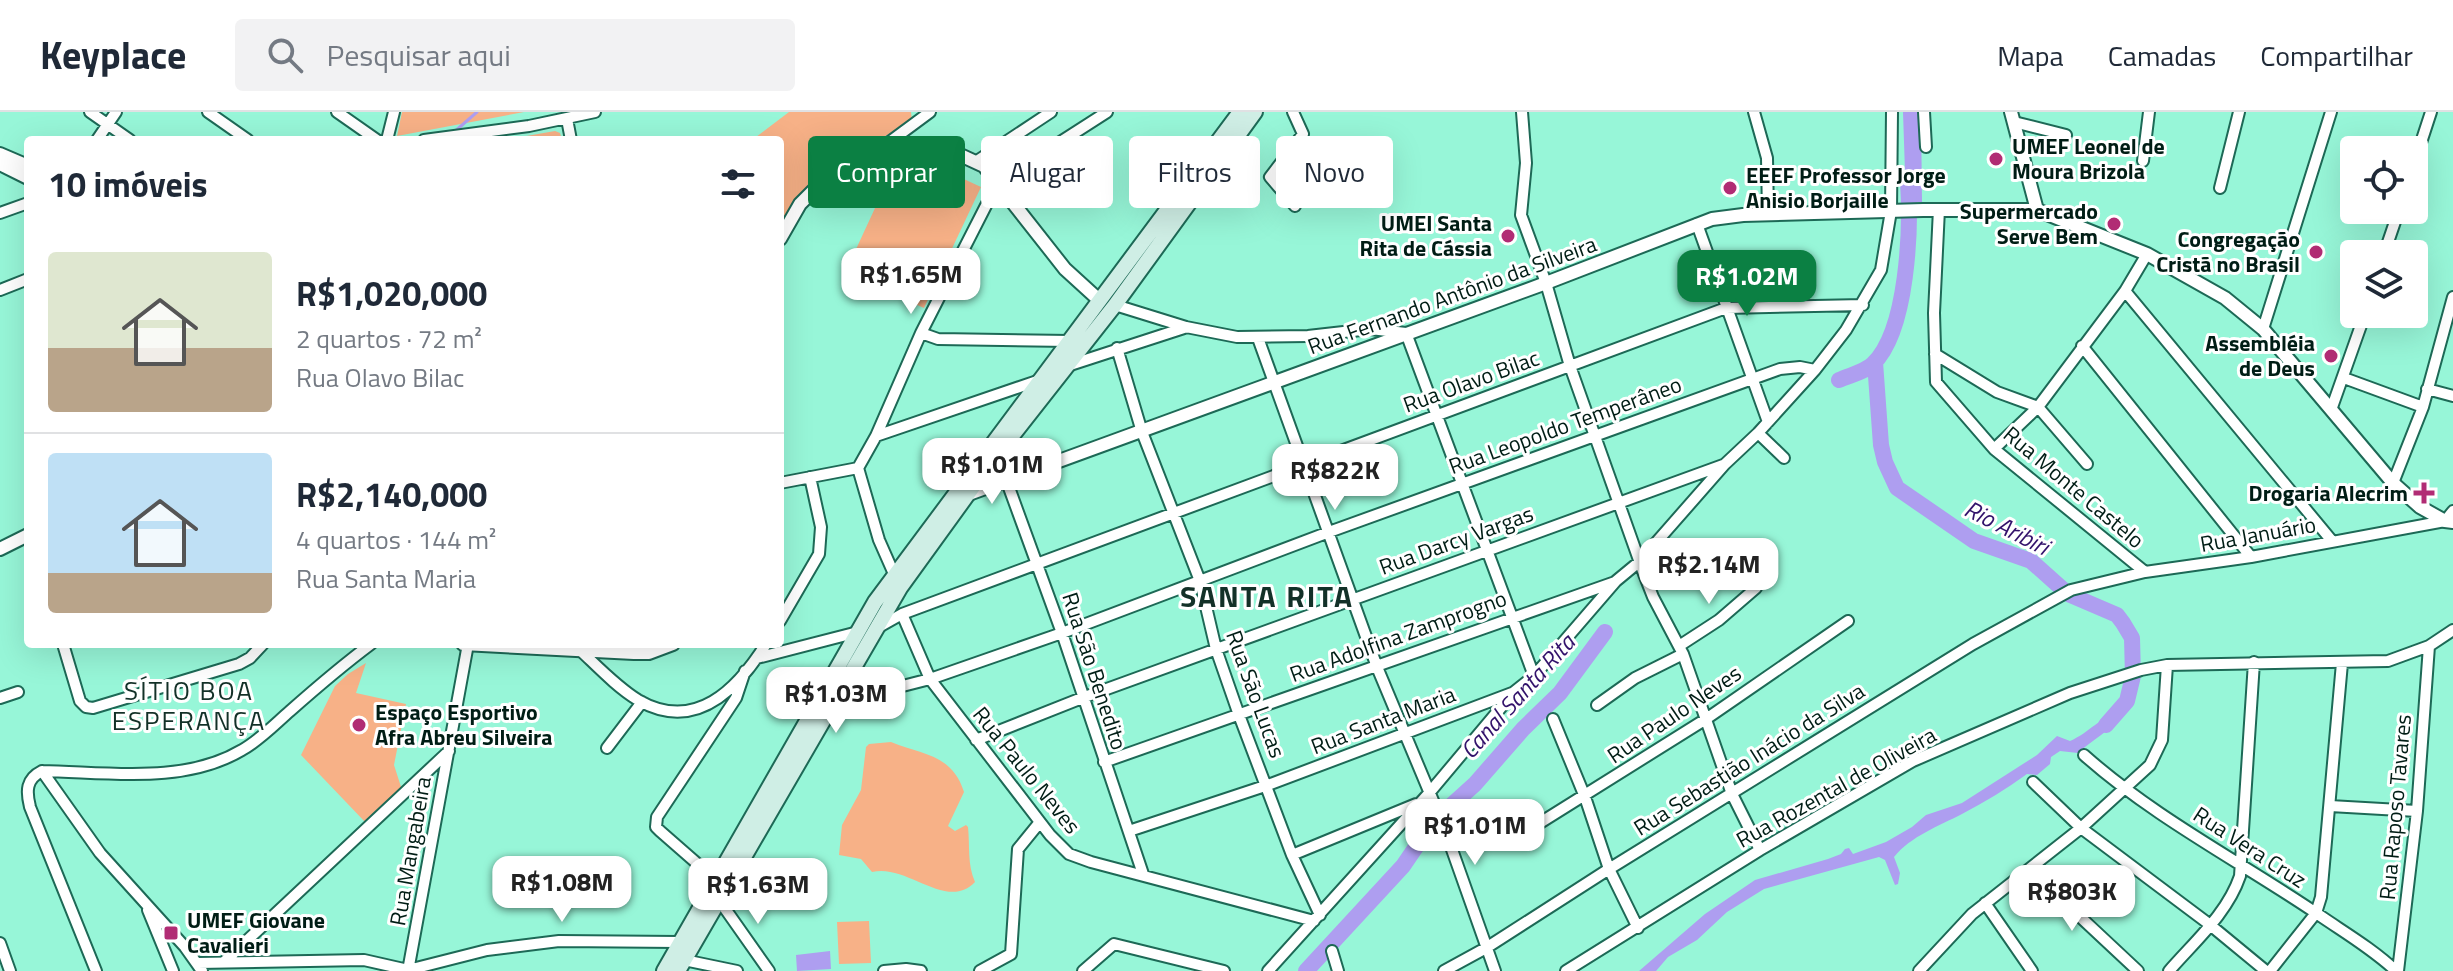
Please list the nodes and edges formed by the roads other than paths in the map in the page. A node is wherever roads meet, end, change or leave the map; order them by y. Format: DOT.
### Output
graph roads {
  1 [pos="90,112"];
  2 [pos="116,112"];
  3 [pos="208,112"];
  4 [pos="337,112"];
  5 [pos="394,112"];
  6 [pos="595,112"];
  7 [pos="930,112"];
  8 [pos="1051,112"];
  9 [pos="1107,112"];
  10 [pos="1240,112"];
  11 [pos="1255,112"];
  12 [pos="1293,112"];
  13 [pos="1522,112"];
  14 [pos="1754,112"];
  15 [pos="1892,112"];
  16 [pos="1924,112"];
  17 [pos="2149,112"];
  18 [pos="2239,112"];
  19 [pos="2331,112"];
  20 [pos="2431,112"];
  21 [pos="2012,117"];
  22 [pos="567,119"];
  23 [pos="108,124"];
  24 [pos="2066,135"];
  25 [pos="100,136"];
  26 [pos="124,136"];
  27 [pos="242,136"];
  28 [pos="371,136"];
  29 [pos="388,136"];
  30 [pos="451,136"];
  31 [pos="570,136"];
  32 [pos="897,136"];
  33 [pos="1070,136"];
  34 [pos="1301,136"];
  35 [pos="2423,136"];
  36 [pos="1926,147"];
  37 [pos="0,154"];
  38 [pos="965,156"];
  39 [pos="977,161"];
  40 [pos="2143,161"];
  41 [pos="0,164"];
  42 [pos="24,164"];
  43 [pos="981,165"];
  44 [pos="24,176"];
  45 [pos="2220,188"];
  46 [pos="808,196"];
  47 [pos="24,204"];
  48 [pos="985,208"];
  49 [pos="1018,208"];
  50 [pos="1939,209"];
  51 [pos="2037,210"];
  52 [pos="1897,211"];
  53 [pos="0,213"];
  54 [pos="1768,215"];
  55 [pos="1697,224"];
  56 [pos="784,232"];
  57 [pos="2147,254"];
  58 [pos="24,281"];
  59 [pos="1546,283"];
  60 [pos="0,290"];
  61 [pos="2125,291"];
  62 [pos="2453,298"];
  63 [pos="1099,300"];
  64 [pos="1115,305"];
  65 [pos="1863,305"];
  66 [pos="1726,308"];
  67 [pos="1186,327"];
  68 [pos="2360,328"];
  69 [pos="2263,329"];
  70 [pos="921,333"];
  71 [pos="1406,333"];
  72 [pos="1258,338"];
  73 [pos="1070,341"];
  74 [pos="2082,346"];
  75 [pos="1117,348"];
  76 [pos="1935,354"];
  77 [pos="1067,366"];
  78 [pos="1570,366"];
  79 [pos="1815,370"];
  80 [pos="1752,378"];
  81 [pos="2344,378"];
  82 [pos="1040,380"];
  83 [pos="1275,381"];
  84 [pos="2427,389"];
  85 [pos="2453,396"];
  86 [pos="2038,407"];
  87 [pos="2423,407"];
  88 [pos="2331,410"];
  89 [pos="1436,415"];
  90 [pos="1768,422"];
  91 [pos="1142,432"];
  92 [pos="1758,433"];
  93 [pos="1594,435"];
  94 [pos="876,436"];
  95 [pos="1994,449"];
  96 [pos="1784,458"];
  97 [pos="1725,464"];
  98 [pos="2087,464"];
  99 [pos="982,465"];
  100 [pos="1304,465"];
  101 [pos="858,468"];
  102 [pos="810,477"];
  103 [pos="784,482"];
  104 [pos="1007,482"];
  105 [pos="2393,483"];
  106 [pos="1462,484"];
  107 [pos="966,495"];
  108 [pos="1618,502"];
  109 [pos="1176,513"];
  110 [pos="2450,518"];
  111 [pos="1329,532"];
  112 [pos="24,537"];
  113 [pos="2332,541"];
  114 [pos="0,549"];
  115 [pos="1488,550"];
  116 [pos="2251,557"];
  117 [pos="1639,562"];
  118 [pos="1037,564"];
  119 [pos="2145,572"];
  120 [pos="894,574"];
  121 [pos="1200,581"];
  122 [pos="1616,581"];
  123 [pos="1756,588"];
  124 [pos="2074,588"];
  125 [pos="1354,598"];
  126 [pos="784,614"];
  127 [pos="902,614"];
  128 [pos="1512,616"];
  129 [pos="1848,621"];
  130 [pos="878,627"];
  131 [pos="2453,630"];
  132 [pos="858,632"];
  133 [pos="1062,633"];
  134 [pos="2429,646"];
  135 [pos="64,648"];
  136 [pos="259,648"];
  137 [pos="366,648"];
  138 [pos="464,648"];
  139 [pos="540,648"];
  140 [pos="662,648"];
  141 [pos="763,648"];
  142 [pos="1216,649"];
  143 [pos="1681,650"];
  144 [pos="581,651"];
  145 [pos="757,658"];
  146 [pos="2254,662"];
  147 [pos="2342,663"];
  148 [pos="2167,665"];
  149 [pos="1377,667"];
  150 [pos="745,671"];
  151 [pos="1534,676"];
  152 [pos="930,679"];
  153 [pos="18,692"];
  154 [pos="1514,692"];
  155 [pos="0,698"];
  156 [pos="1082,698"];
  157 [pos="642,702"];
  158 [pos="832,704"];
  159 [pos="1597,705"];
  160 [pos="1239,715"];
  161 [pos="1553,719"];
  162 [pos="1706,719"];
  163 [pos="1405,733"];
  164 [pos="976,740"];
  165 [pos="607,748"];
  166 [pos="449,751"];
  167 [pos="2084,755"];
  168 [pos="1104,762"];
  169 [pos="42,771"];
  170 [pos="2033,782"];
  171 [pos="1268,785"];
  172 [pos="2122,789"];
  173 [pos="1430,792"];
  174 [pos="1732,794"];
  175 [pos="1585,797"];
  176 [pos="1420,803"];
  177 [pos="2330,806"];
  178 [pos="2417,811"];
  179 [pos="1040,822"];
  180 [pos="2081,828"];
  181 [pos="1129,831"];
  182 [pos="1519,836"];
  183 [pos="1760,850"];
  184 [pos="1292,855"];
  185 [pos="2239,863"];
  186 [pos="1609,869"];
  187 [pos="2029,869"];
  188 [pos="1143,874"];
  189 [pos="716,880"];
  190 [pos="719,900"];
  191 [pos="144,901"];
  192 [pos="1985,903"];
  193 [pos="2316,913"];
  194 [pos="1317,918"];
  195 [pos="2209,924"];
  196 [pos="1638,928"];
  197 [pos="679,942"];
  198 [pos="0,943"];
  199 [pos="1486,948"];
  200 [pos="1332,951"];
  201 [pos="1184,961"];
  202 [pos="224,962"];
  203 [pos="681,966"];
  204 [pos="200,967"];
  205 [pos="260,967"];
  206 [pos="10,971"];
  207 [pos="96,971"];
  208 [pos="173,971"];
  209 [pos="408,971"];
  210 [pos="664,971"];
  211 [pos="737,971"];
  212 [pos="769,971"];
  213 [pos="884,971"];
  214 [pos="921,971"];
  215 [pos="980,971"];
  216 [pos="1083,971"];
  217 [pos="1176,971"];
  218 [pos="1224,971"];
  219 [pos="1268,971"];
  220 [pos="1338,971"];
  221 [pos="1444,971"];
  222 [pos="1495,971"];
  223 [pos="1566,971"];
  224 [pos="1919,971"];
  225 [pos="2032,971"];
  226 [pos="2138,971"];
  227 [pos="2169,971"];
  228 [pos="2268,971"];
  229 [pos="2397,971"];
  1 -- 23 [label="street"];
  2 -- 23 [label="street"];
  3 -- 27 [label="street"];
  4 -- 28 [label="street"];
  5 -- 29 [label="street"];
  6 -- 22 [label="street"];
  7 -- 32 [label="street"];
  8 -- 39 [label="street"];
  9 -- 33 [label="street"];
  10 -- 63 [label="main road"];
  11 -- 64 [label="main road"];
  12 -- 34 [label="street"];
  13 -- 59 [label="street"];
  14 -- 54 [label="street"];
  15 -- 52 [label="street"];
  16 -- 36 [label="street"];
  17 -- 40 [label="street"];
  18 -- 45 [label="street"];
  19 -- 69 [label="street"];
  20 -- 35 [label="street"];
  21 -- 24 [label="street"];
  21 -- 51 [label="street"];
  22 -- 30 [label="street"];
  22 -- 31 [label="street"];
  23 -- 25 [label="street"];
  23 -- 26 [label="street"];
  37 -- 42 [label="street"];
  38 -- 39 [label="street"];
  39 -- 43 [label="street"];
  41 -- 44 [label="street"];
  46 -- 56 [label="street"];
  47 -- 53 [label="street"];
  48 -- 70 [label="street"];
  49 -- 63 [label="street"];
  50 -- 51 [label="street, Rua Fernando Antônio da Silveira"];
  50 -- 52 [label="street, Rua Fernando Antônio da Silveira"];
  50 -- 76 [label="street, Rua Monte Castelo"];
  51 -- 57 [label="street"];
  52 -- 54 [label="street, Rua Fernando Antônio da Silveira"];
  52 -- 65 [label="street"];
  54 -- 55 [label="street, Rua Fernando Antônio da Silveira"];
  55 -- 59 [label="street, Rua Fernando Antônio da Silveira"];
  55 -- 66 [label="street"];
  57 -- 61 [label="street"];
  57 -- 69 [label="street"];
  58 -- 60 [label="street"];
  59 -- 71 [label="street, Rua Fernando Antônio da Silveira"];
  59 -- 78 [label="street"];
  61 -- 74 [label="street"];
  61 -- 113 [label="street"];
  62 -- 84 [label="street"];
  63 -- 73 [label="main road"];
  64 -- 67 [label="street"];
  64 -- 77 [label="main road"];
  65 -- 66 [label="street, Rua Olavo Bilac"];
  65 -- 79 [label="street"];
  66 -- 78 [label="street, Rua Olavo Bilac"];
  66 -- 80 [label="street"];
  67 -- 72 [label="street"];
  67 -- 75 [label="street"];
  68 -- 81 [label="street"];
  69 -- 88 [label="street"];
  70 -- 73 [label="street"];
  70 -- 94 [label="street"];
  71 -- 72 [label="street"];
  71 -- 83 [label="street, Rua Fernando Antônio da Silveira"];
  71 -- 89 [label="street"];
  72 -- 83 [label="street"];
  73 -- 82 [label="main road"];
  74 -- 86 [label="street"];
  74 -- 116 [label="street"];
  75 -- 77 [label="street"];
  75 -- 91 [label="street, Rua São Lucas"];
  76 -- 86 [label="street"];
  76 -- 95 [label="street, Rua Monte Castelo"];
  77 -- 99 [label="main road"];
  78 -- 89 [label="street, Rua Olavo Bilac"];
  78 -- 93 [label="street"];
  79 -- 80 [label="street, Rua Leopoldo Temperâneo"];
  79 -- 90 [label="street"];
  80 -- 90 [label="street"];
  80 -- 93 [label="street, Rua Leopoldo Temperâneo"];
  81 -- 87 [label="street"];
  81 -- 88 [label="street"];
  82 -- 94 [label="street"];
  82 -- 99 [label="main road"];
  83 -- 91 [label="street, Rua Fernando Antônio da Silveira"];
  83 -- 100 [label="street"];
  84 -- 85 [label="street"];
  84 -- 87 [label="street"];
  86 -- 95 [label="street"];
  86 -- 98 [label="street"];
  87 -- 105 [label="street"];
  88 -- 105 [label="street"];
  89 -- 100 [label="street, Rua Olavo Bilac"];
  89 -- 106 [label="street"];
  90 -- 92 [label="street"];
  91 -- 104 [label="street, Rua Fernando Antônio da Silveira"];
  91 -- 109 [label="street, Rua São Lucas"];
  92 -- 96 [label="street"];
  92 -- 97 [label="street"];
  93 -- 106 [label="street, Rua Leopoldo Temperâneo"];
  93 -- 108 [label="street"];
  94 -- 101 [label="street"];
  95 -- 119 [label="street, Rua Monte Castelo"];
  97 -- 108 [label="street, Rua Darcy Vargas"];
  97 -- 117 [label="street"];
  99 -- 104 [label="street"];
  99 -- 107 [label="main road"];
  99 -- 120 [label="main road"];
  100 -- 109 [label="street, Rua Olavo Bilac"];
  100 -- 111 [label="street"];
  101 -- 102 [label="street"];
  101 -- 120 [label="street"];
  102 -- 103 [label="street"];
  102 -- 126 [label="street"];
  104 -- 107 [label="street, Rua Fernando Antônio da Silveira"];
  104 -- 118 [label="street, Rua São Benedito"];
  105 -- 110 [label="street"];
  106 -- 111 [label="street, Rua Leopoldo Temperâneo"];
  106 -- 115 [label="street"];
  107 -- 130 [label="main road"];
  108 -- 115 [label="street, Rua Darcy Vargas"];
  108 -- 117 [label="street"];
  109 -- 118 [label="street, Rua Olavo Bilac"];
  109 -- 121 [label="street, Rua São Lucas"];
  110 -- 113 [label="street, Rua Januário"];
  111 -- 121 [label="street, Rua Leopoldo Temperâneo"];
  111 -- 125 [label="street"];
  112 -- 114 [label="street"];
  113 -- 116 [label="street, Rua Januário"];
  115 -- 125 [label="street, Rua Darcy Vargas"];
  115 -- 128 [label="street"];
  116 -- 119 [label="street, Rua Januário"];
  117 -- 122 [label="street"];
  117 -- 143 [label="street"];
  118 -- 127 [label="street, Rua Olavo Bilac"];
  118 -- 133 [label="street, Rua São Benedito"];
  119 -- 124 [label="street, Rua Januário"];
  120 -- 132 [label="main road"];
  121 -- 133 [label="street, Rua Leopoldo Temperâneo"];
  121 -- 142 [label="street, Rua São Lucas"];
  122 -- 128 [label="street, Rua Adolfina Zamprogno"];
  122 -- 151 [label="street"];
  123 -- 143 [label="street"];
  124 -- 174 [label="street, Rua Sebastião Inácio da Silva"];
  125 -- 142 [label="street, Rua Darcy Vargas"];
  125 -- 149 [label="street"];
  127 -- 130 [label="street, Rua Olavo Bilac"];
  127 -- 152 [label="street, Rua Paulo Neves"];
  128 -- 149 [label="street, Rua Adolfina Zamprogno"];
  128 -- 151 [label="street"];
  129 -- 162 [label="street, Rua Paulo Neves"];
  130 -- 158 [label="main road"];
  131 -- 134 [label="street, Rua Rozental de Oliveira"];
  132 -- 145 [label="street"];
  132 -- 189 [label="main road"];
  133 -- 152 [label="street, Rua Leopoldo Temperâneo"];
  133 -- 156 [label="street, Rua São Benedito"];
  134 -- 147 [label="street, Rua Rozental de Oliveira"];
  134 -- 178 [label="street, Rua Raposo Tavares"];
  135 -- 136 [label="street"];
  137 -- 169 [label="street"];
  138 -- 166 [label="street, Rua Mangabeira"];
  139 -- 144 [label="street"];
  140 -- 144 [label="street"];
  141 -- 145 [label="street"];
  142 -- 156 [label="street, Rua Darcy Vargas"];
  142 -- 160 [label="street, Rua São Lucas"];
  143 -- 159 [label="street"];
  143 -- 162 [label="street"];
  144 -- 157 [label="street"];
  145 -- 150 [label="street"];
  146 -- 147 [label="street, Rua Rozental de Oliveira"];
  146 -- 148 [label="street, Rua Rozental de Oliveira"];
  146 -- 185 [label="street"];
  147 -- 177 [label="street"];
  148 -- 172 [label="street"];
  148 -- 183 [label="street, Rua Rozental de Oliveira"];
  149 -- 160 [label="street, Rua Adolfina Zamprogno"];
  149 -- 163 [label="street"];
  150 -- 157 [label="street"];
  150 -- 189 [label="street"];
  151 -- 154 [label="street"];
  152 -- 158 [label="street, Rua Leopoldo Temperâneo"];
  152 -- 164 [label="street, Rua Paulo Neves"];
  153 -- 155 [label="street"];
  154 -- 163 [label="street, Rua Santa Maria"];
  154 -- 173 [label="street"];
  156 -- 164 [label="street, Rua Darcy Vargas"];
  156 -- 168 [label="street, Rua São Benedito"];
  157 -- 165 [label="street"];
  158 -- 190 [label="main road"];
  160 -- 168 [label="street, Rua Adolfina Zamprogno"];
  160 -- 171 [label="street, Rua São Lucas"];
  161 -- 175 [label="street"];
  162 -- 174 [label="street"];
  162 -- 175 [label="street, Rua Paulo Neves"];
  163 -- 171 [label="street, Rua Santa Maria"];
  163 -- 173 [label="street"];
  164 -- 179 [label="street, Rua Paulo Neves"];
  166 -- 202 [label="street"];
  166 -- 209 [label="street, Rua Mangabeira"];
  167 -- 172 [label="street, Rua Vera Cruz"];
  168 -- 181 [label="street, Rua São Benedito"];
  169 -- 191 [label="street"];
  169 -- 207 [label="street"];
  170 -- 180 [label="street"];
  171 -- 181 [label="street, Rua Santa Maria"];
  171 -- 184 [label="street, Rua São Lucas"];
  172 -- 180 [label="street"];
  172 -- 185 [label="street, Rua Vera Cruz"];
  173 -- 176 [label="street"];
  173 -- 199 [label="street"];
  174 -- 183 [label="street"];
  174 -- 186 [label="street, Rua Sebastião Inácio da Silva"];
  175 -- 182 [label="street, Rua Paulo Neves"];
  175 -- 186 [label="street"];
  176 -- 184 [label="street"];
  176 -- 194 [label="street"];
  177 -- 178 [label="street"];
  177 -- 193 [label="street"];
  178 -- 229 [label="street, Rua Raposo Tavares"];
  179 -- 188 [label="street, Rua Paulo Neves"];
  179 -- 215 [label="street"];
  180 -- 187 [label="street"];
  180 -- 195 [label="street"];
  181 -- 188 [label="street, Rua São Benedito"];
  183 -- 196 [label="street, Rua Rozental de Oliveira"];
  184 -- 194 [label="street, Rua São Lucas"];
  185 -- 193 [label="street, Rua Vera Cruz"];
  185 -- 195 [label="street"];
  186 -- 196 [label="street"];
  186 -- 199 [label="street, Rua Sebastião Inácio da Silva"];
  187 -- 192 [label="street"];
  187 -- 226 [label="street"];
  188 -- 194 [label="street, Rua Paulo Neves"];
  189 -- 197 [label="main road"];
  190 -- 203 [label="main road"];
  190 -- 212 [label="street"];
  191 -- 204 [label="street"];
  191 -- 208 [label="street"];
  192 -- 224 [label="street"];
  192 -- 225 [label="street"];
  193 -- 228 [label="street"];
  193 -- 229 [label="street, Rua Vera Cruz"];
  194 -- 219 [label="street"];
  195 -- 227 [label="street"];
  195 -- 228 [label="street"];
  196 -- 223 [label="street, Rua Rozental de Oliveira"];
  197 -- 209 [label="street"];
  197 -- 210 [label="main road"];
  198 -- 206 [label="street"];
  199 -- 221 [label="street, Rua Sebastião Inácio da Silva"];
  199 -- 222 [label="street"];
  200 -- 220 [label="street"];
  201 -- 216 [label="street"];
  201 -- 217 [label="street"];
  201 -- 218 [label="street"];
  202 -- 204 [label="street"];
  202 -- 205 [label="street"];
  203 -- 211 [label="street"];
  205 -- 209 [label="street"];
  213 -- 214 [label="street"];
}
